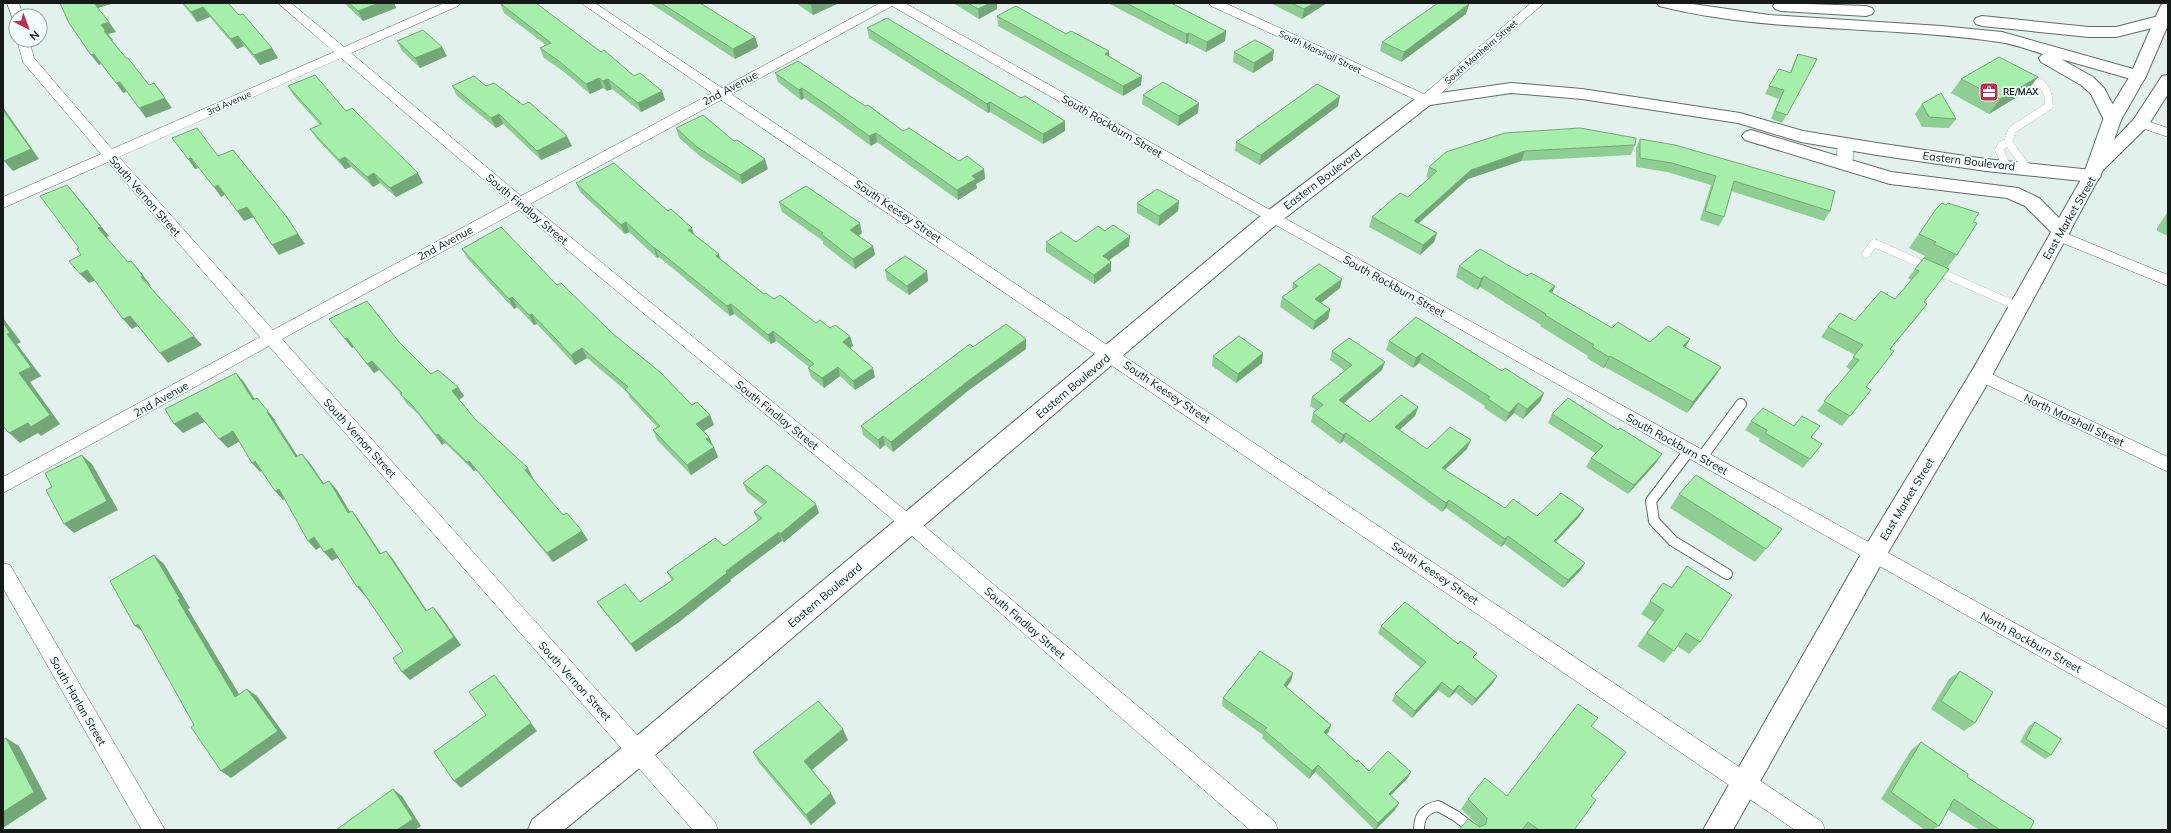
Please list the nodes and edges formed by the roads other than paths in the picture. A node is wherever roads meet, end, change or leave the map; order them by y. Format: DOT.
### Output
graph roads {
  1 [pos="284,3"];
  2 [pos="454,3"];
  3 [pos="588,3"];
  4 [pos="889,3"];
  5 [pos="896,3"];
  6 [pos="1215,3"];
  7 [pos="1538,3"];
  8 [pos="1665,3"];
  9 [pos="1741,3"];
  10 [pos="2166,14"];
  11 [pos="2002,37"];
  12 [pos="25,48"];
  13 [pos="341,53"];
  14 [pos="2140,71"];
  15 [pos="2017,72"];
  16 [pos="2168,81"];
  17 [pos="721,93"];
  18 [pos="1425,100"];
  19 [pos="1661,106"];
  20 [pos="2112,120"];
  21 [pos="2141,123"];
  22 [pos="2168,133"];
  23 [pos="2008,142"];
  24 [pos="1845,144"];
  25 [pos="110,156"];
  26 [pos="1845,165"];
  27 [pos="2007,167"];
  28 [pos="2027,168"];
  29 [pos="2095,172"];
  30 [pos="3,203"];
  31 [pos="520,203"];
  32 [pos="1272,217"];
  33 [pos="2059,233"];
  34 [pos="1866,254"];
  35 [pos="2168,281"];
  36 [pos="2019,307"];
  37 [pos="271,338"];
  38 [pos="1110,354"];
  39 [pos="1981,375"];
  40 [pos="1741,404"];
  41 [pos="1696,454"];
  42 [pos="2168,465"];
  43 [pos="3,486"];
  44 [pos="910,524"];
  45 [pos="1884,560"];
  46 [pos="3,571"];
  47 [pos="1727,574"];
  48 [pos="2168,719"];
  49 [pos="638,752"];
  50 [pos="1745,783"];
  51 [pos="154,830"];
  52 [pos="542,830"];
  53 [pos="708,830"];
  54 [pos="1267,830"];
  55 [pos="1420,830"];
  56 [pos="1474,830"];
  57 [pos="1717,830"];
  58 [pos="1814,830"];
  1 -- 13 [label="street, South Findlay Street"];
  2 -- 13 [label="street, 3rd Avenue"];
  3 -- 17 [label="street, South Keesey Street"];
  4 -- 17 [label="street, 2nd Avenue"];
  5 -- 32 [label="street, South Rockburn Street"];
  6 -- 18 [label="street, South Marshall Street"];
  7 -- 18 [label="street, South Manheim Street"];
  8 -- 11 [label="main road"];
  9 -- 10 [label="main road"];
  10 -- 14 [label="main road, East Market Street"];
  11 -- 14 [label="main road"];
  11 -- 20 [label="main road"];
  12 -- 25 [label="street, South Vernon Street"];
  13 -- 25 [label="street, 3rd Avenue"];
  13 -- 31 [label="street, South Findlay Street"];
  14 -- 16 [label="main road"];
  14 -- 20 [label="main road, East Market Street"];
  15 -- 23 [label="lane"];
  16 -- 21 [label="main road, East Market Street"];
  17 -- 31 [label="street, 2nd Avenue"];
  17 -- 38 [label="street, South Keesey Street"];
  18 -- 19 [label="main road, Eastern Boulevard"];
  18 -- 32 [label="main road, Eastern Boulevard"];
  19 -- 24 [label="main road, Eastern Boulevard"];
  19 -- 26 [label="main road, Eastern Boulevard"];
  20 -- 29 [label="main road, East Market Street"];
  21 -- 22 [label="street"];
  21 -- 29 [label="main road, East Market Street"];
  23 -- 27 [label="lane"];
  23 -- 28 [label="lane"];
  24 -- 26 [label="street"];
  24 -- 27 [label="main road, Eastern Boulevard"];
  25 -- 30 [label="street, 3rd Avenue"];
  25 -- 37 [label="street, South Vernon Street"];
  26 -- 33 [label="main road, Eastern Boulevard"];
  27 -- 28 [label="main road, Eastern Boulevard"];
  28 -- 29 [label="main road, Eastern Boulevard"];
  29 -- 33 [label="main road, East Market Street"];
  31 -- 37 [label="street, 2nd Avenue"];
  31 -- 44 [label="street, South Findlay Street"];
  32 -- 38 [label="main road, Eastern Boulevard"];
  32 -- 41 [label="street, South Rockburn Street"];
  33 -- 35 [label="street"];
  33 -- 36 [label="main road, East Market Street"];
  34 -- 36 [label="lane"];
  36 -- 39 [label="main road, East Market Street"];
  37 -- 43 [label="street, 2nd Avenue"];
  37 -- 49 [label="street, South Vernon Street"];
  38 -- 44 [label="main road, Eastern Boulevard"];
  38 -- 50 [label="street, South Keesey Street"];
  39 -- 42 [label="street, North Marshall Street"];
  39 -- 45 [label="main road, East Market Street"];
  40 -- 41 [label="lane"];
  41 -- 45 [label="street, South Rockburn Street"];
  41 -- 47 [label="lane"];
  44 -- 49 [label="main road, Eastern Boulevard"];
  44 -- 54 [label="street, South Findlay Street"];
  45 -- 48 [label="street, North Rockburn Street"];
  45 -- 50 [label="main road, East Market Street"];
  46 -- 51 [label="street, South Harlan Street"];
  49 -- 52 [label="main road, Eastern Boulevard"];
  49 -- 53 [label="street, South Vernon Street"];
  50 -- 57 [label="main road, East Market Street"];
  50 -- 58 [label="street, South Keesey Street"];
  55 -- 56 [label="lane"];
}
